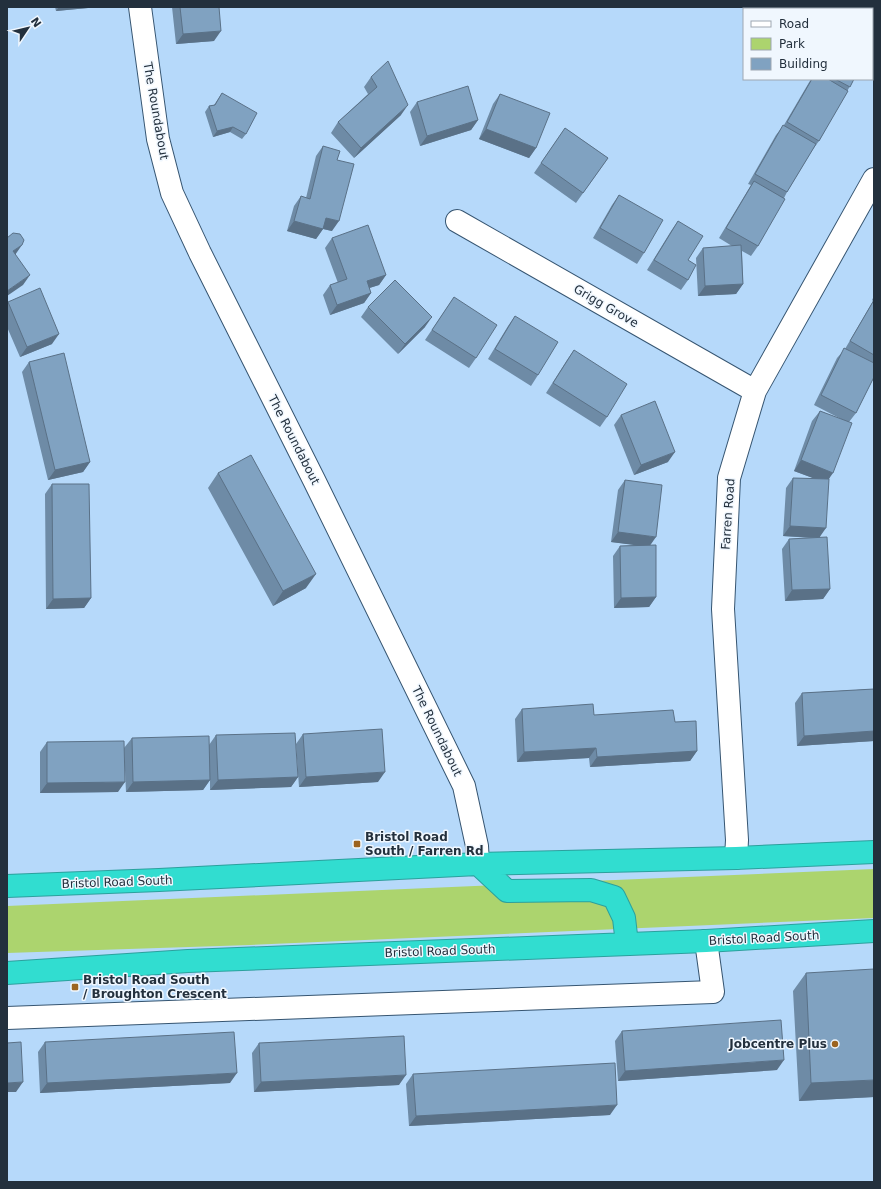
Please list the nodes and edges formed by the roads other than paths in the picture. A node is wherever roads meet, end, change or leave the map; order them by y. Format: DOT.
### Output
graph roads {
  1 [pos="140,7"];
  2 [pos="874,179"];
  3 [pos="457,221"];
  4 [pos="755,391"];
  5 [pos="874,852"];
  6 [pos="736,858"];
  7 [pos="478,864"];
  8 [pos="7,886"];
  9 [pos="874,931"];
  10 [pos="706,941"];
  11 [pos="627,944"];
  12 [pos="7,973"];
  13 [pos="7,1018"];
  1 -- 7 [label="street, The Roundabout"];
  2 -- 4 [label="street, Farren Road"];
  3 -- 4 [label="street, Grigg Grove"];
  4 -- 6 [label="street, Farren Road"];
  5 -- 6 [label="highway, Bristol Road South"];
  6 -- 7 [label="highway, Bristol Road South"];
  7 -- 8 [label="highway, Bristol Road South"];
  7 -- 11 [label="highway"];
  9 -- 10 [label="highway, Bristol Road South"];
  10 -- 11 [label="highway, Bristol Road South"];
  10 -- 13 [label="street"];
  11 -- 12 [label="highway, Bristol Road South"];
}
